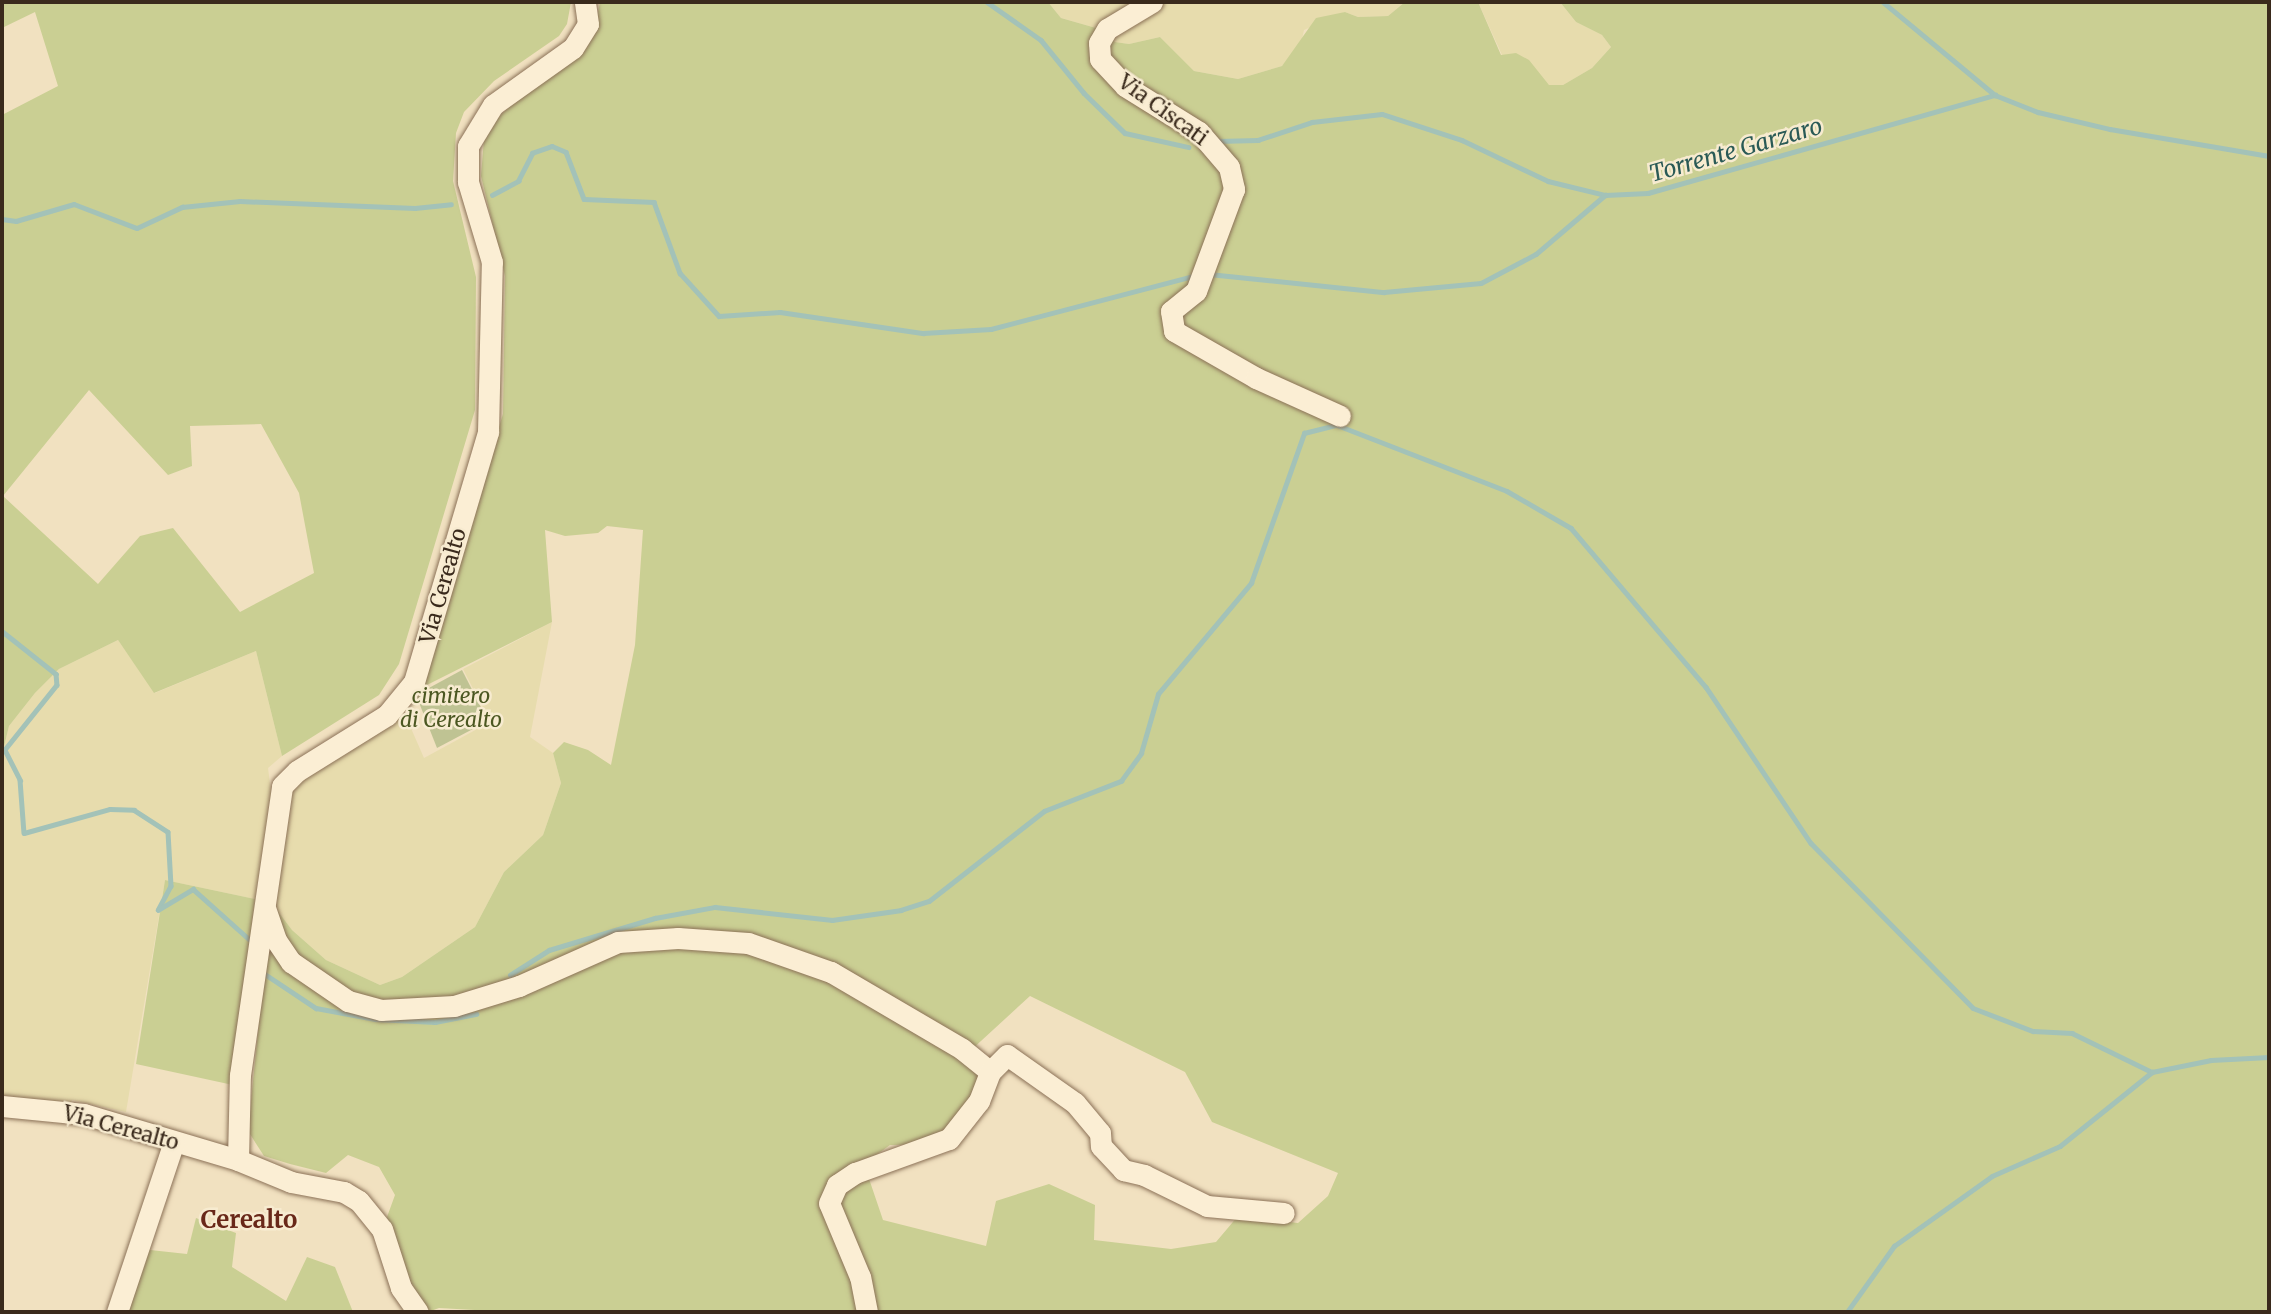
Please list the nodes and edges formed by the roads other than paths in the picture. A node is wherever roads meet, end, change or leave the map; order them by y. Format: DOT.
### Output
graph roads {
  1 [pos="584,2"];
  2 [pos="1152,2"];
  3 [pos="1340,416"];
  4 [pos="264,905"];
  5 [pos="990,1072"];
  6 [pos="2,1107"];
  7 [pos="174,1142"];
  8 [pos="238,1160"];
  9 [pos="1284,1213"];
  10 [pos="117,1312"];
  11 [pos="418,1312"];
  12 [pos="867,1312"];
  1 -- 4 [label="street, Via Cerealto"];
  2 -- 3 [label="street, Via Ciscati"];
  4 -- 5 [label="street"];
  4 -- 8 [label="street, Via Cerealto"];
  5 -- 9 [label="street"];
  5 -- 12 [label="street"];
  6 -- 7 [label="street, Via Cerealto"];
  7 -- 8 [label="street, Via Cerealto"];
  7 -- 10 [label="street"];
  8 -- 11 [label="street, Via Cerealto"];
}
